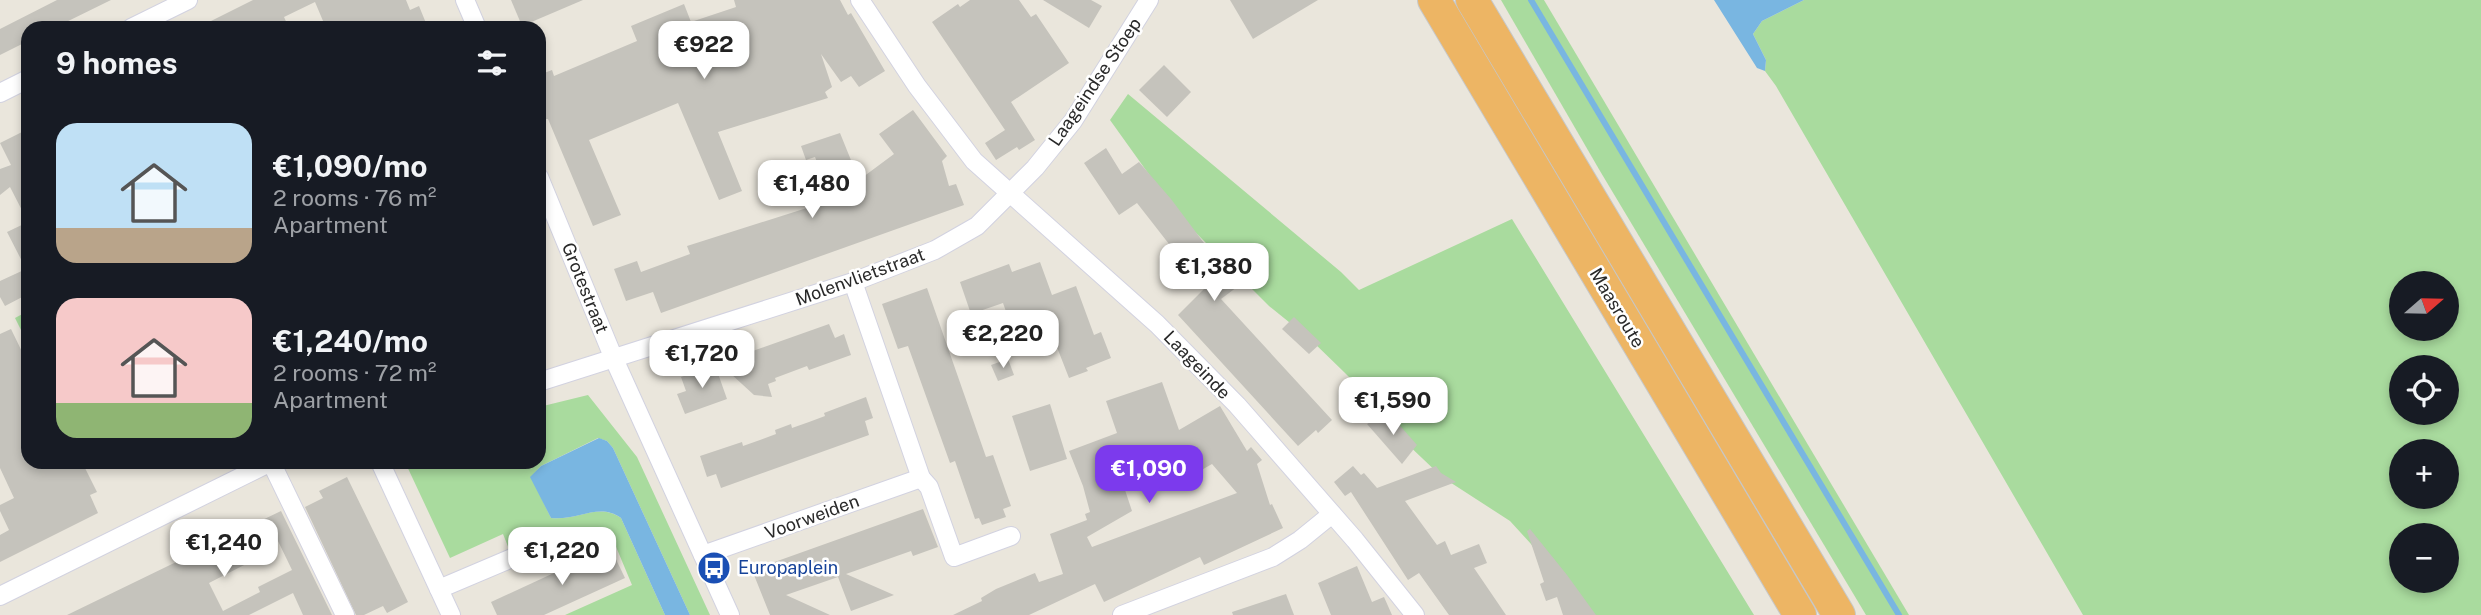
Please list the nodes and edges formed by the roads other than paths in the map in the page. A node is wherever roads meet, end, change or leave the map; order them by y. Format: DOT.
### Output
graph roads {
  1 [pos="188,0"];
  2 [pos="465,0"];
  3 [pos="860,0"];
  4 [pos="1149,0"];
  5 [pos="1434,0"];
  6 [pos="1472,0"];
  7 [pos="145,21"];
  8 [pos="474,21"];
  9 [pos="21,82"];
  10 [pos="0,93"];
  11 [pos="1010,193"];
  12 [pos="546,194"];
  13 [pos="853,282"];
  14 [pos="614,359"];
  15 [pos="546,380"];
  16 [pos="257,469"];
  17 [pos="274,469"];
  18 [pos="383,469"];
  19 [pos="921,478"];
  20 [pos="1332,514"];
  21 [pos="1011,536"];
  22 [pos="703,555"];
  23 [pos="513,558"];
  24 [pos="439,589"];
  25 [pos="0,596"];
  26 [pos="447,613"];
  27 [pos="345,615"];
  28 [pos="730,615"];
  29 [pos="1122,615"];
  30 [pos="1415,615"];
  31 [pos="1801,615"];
  32 [pos="1839,615"];
  1 -- 7 [label="street"];
  2 -- 8 [label="street"];
  3 -- 11 [label="street, Laageinde"];
  4 -- 11 [label="street, Laageindse Stoep"];
  5 -- 31 [label="highway, Maasroute"];
  6 -- 32 [label="highway, Maasroute"];
  9 -- 10 [label="street"];
  11 -- 13 [label="street, Molenvlietstraat"];
  11 -- 20 [label="street, Laageinde"];
  12 -- 14 [label="street, Grotestraat"];
  13 -- 14 [label="street, Molenvlietstraat"];
  13 -- 19 [label="street"];
  14 -- 15 [label="street, Molenvlietstraat"];
  14 -- 22 [label="street, Grotestraat"];
  16 -- 25 [label="street"];
  17 -- 27 [label="street"];
  18 -- 24 [label="street"];
  19 -- 21 [label="street"];
  19 -- 22 [label="street, Voorweiden"];
  20 -- 29 [label="street"];
  20 -- 30 [label="street, Laageinde"];
  22 -- 28 [label="street, Grotestraat"];
  23 -- 24 [label="street"];
  24 -- 26 [label="street"];
}
